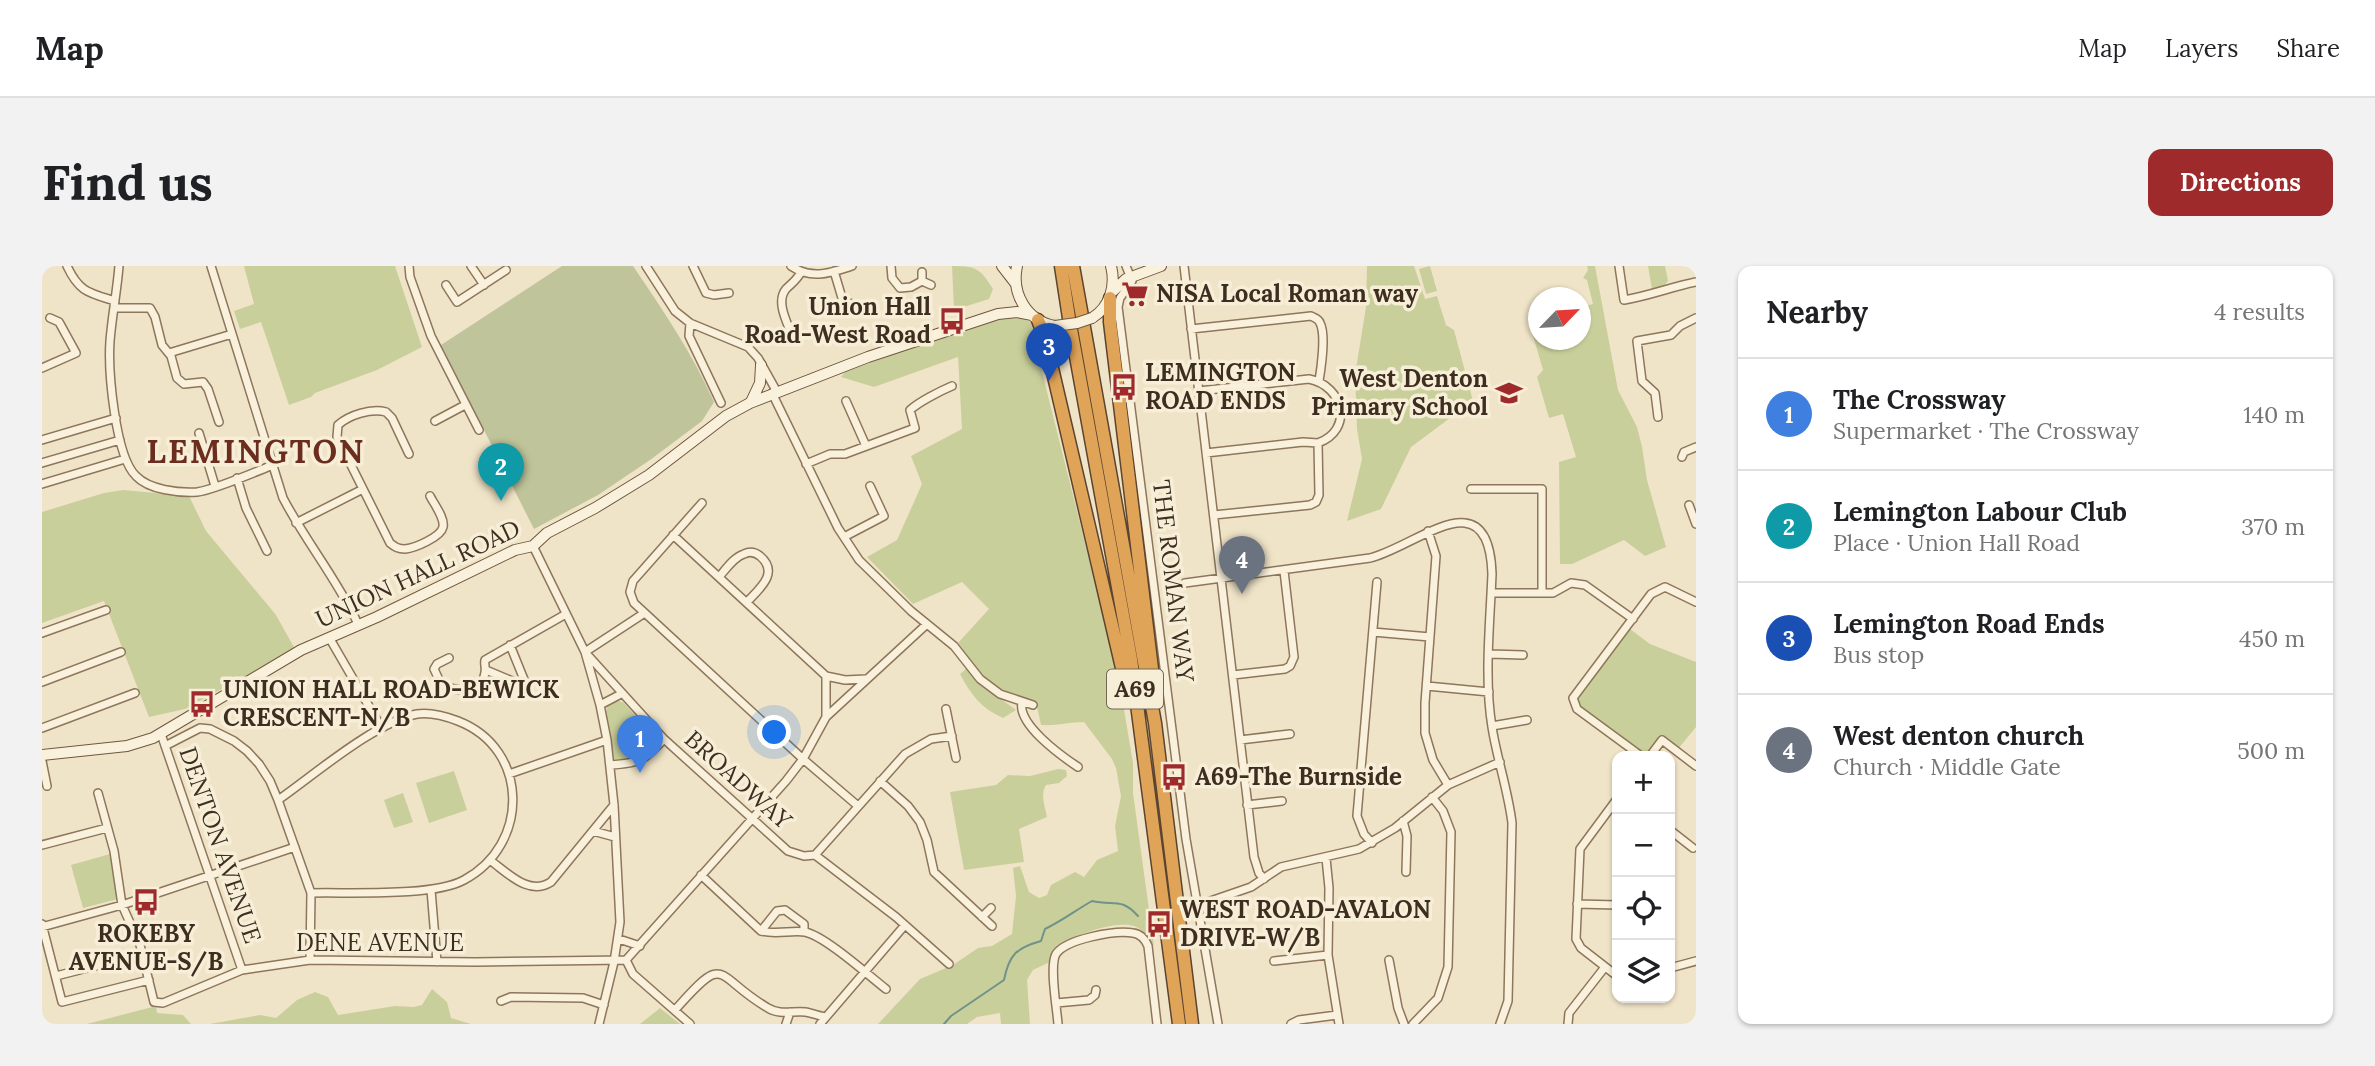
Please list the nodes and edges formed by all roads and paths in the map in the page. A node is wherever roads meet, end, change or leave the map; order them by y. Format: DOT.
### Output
graph roads {
  1 [pos="67,266"];
  2 [pos="119,266"];
  3 [pos="211,266"];
  4 [pos="409,266"];
  5 [pos="471,266"];
  6 [pos="646,266"];
  7 [pos="693,266"];
  8 [pos="792,266"];
  9 [pos="852,266"];
  10 [pos="891,266"];
  11 [pos="1002,266"];
  12 [pos="1017,266"];
  13 [pos="1061,266"];
  14 [pos="1073,266"];
  15 [pos="1111,266"];
  16 [pos="1126,266"];
  17 [pos="1155,266"];
  18 [pos="1161,266"];
  19 [pos="1184,266"];
  20 [pos="1619,266"];
  21 [pos="1142,267"];
  22 [pos="506,270"];
  23 [pos="834,271"];
  24 [pos="801,272"];
  25 [pos="1132,277"];
  26 [pos="1696,282"];
  27 [pos="446,285"];
  28 [pos="484,285"];
  29 [pos="931,285"];
  30 [pos="1016,288"];
  31 [pos="729,293"];
  32 [pos="1110,295"];
  33 [pos="115,305"];
  34 [pos="858,306"];
  35 [pos="998,314"];
  36 [pos="50,318"];
  37 [pos="1035,318"];
  38 [pos="1696,318"];
  39 [pos="691,323"];
  40 [pos="1191,329"];
  41 [pos="790,333"];
  42 [pos="232,334"];
  43 [pos="169,354"];
  44 [pos="761,365"];
  45 [pos="42,367"];
  46 [pos="1319,381"];
  47 [pos="952,386"];
  48 [pos="1199,391"];
  49 [pos="774,392"];
  50 [pos="846,401"];
  51 [pos="720,403"];
  52 [pos="750,403"];
  53 [pos="465,405"];
  54 [pos="1658,417"];
  55 [pos="116,418"];
  56 [pos="435,421"];
  57 [pos="219,422"];
  58 [pos="479,430"];
  59 [pos="199,433"];
  60 [pos="42,440"];
  61 [pos="120,440"];
  62 [pos="1318,443"];
  63 [pos="866,446"];
  64 [pos="1696,447"];
  65 [pos="396,451"];
  66 [pos="1206,453"];
  67 [pos="1682,457"];
  68 [pos="125,459"];
  69 [pos="42,463"];
  70 [pos="806,464"];
  71 [pos="273,465"];
  72 [pos="237,478"];
  73 [pos="42,484"];
  74 [pos="215,486"];
  75 [pos="870,486"];
  76 [pos="363,489"];
  77 [pos="1471,489"];
  78 [pos="430,496"];
  79 [pos="702,503"];
  80 [pos="1689,505"];
  81 [pos="1213,515"];
  82 [pos="296,523"];
  83 [pos="1696,524"];
  84 [pos="1425,533"];
  85 [pos="673,535"];
  86 [pos="844,537"];
  87 [pos="533,546"];
  88 [pos="267,551"];
  89 [pos="1284,570"];
  90 [pos="719,577"];
  91 [pos="1221,579"];
  92 [pos="1377,582"];
  93 [pos="1185,583"];
  94 [pos="1491,593"];
  95 [pos="1542,593"];
  96 [pos="747,602"];
  97 [pos="1696,602"];
  98 [pos="106,610"];
  99 [pos="566,614"];
  100 [pos="643,614"];
  101 [pos="1633,619"];
  102 [pos="358,624"];
  103 [pos="927,624"];
  104 [pos="1373,632"];
  105 [pos="42,633"];
  106 [pos="1430,637"];
  107 [pos="330,639"];
  108 [pos="510,645"];
  109 [pos="121,652"];
  110 [pos="585,652"];
  111 [pos="1490,654"];
  112 [pos="1523,655"];
  113 [pos="449,658"];
  114 [pos="486,670"];
  115 [pos="1233,675"];
  116 [pos="826,676"];
  117 [pos="866,678"];
  118 [pos="42,682"];
  119 [pos="1427,687"];
  120 [pos="1489,692"];
  121 [pos="135,693"];
  122 [pos="621,694"];
  123 [pos="1022,702"];
  124 [pos="600,705"];
  125 [pos="1033,705"];
  126 [pos="946,709"];
  127 [pos="826,717"];
  128 [pos="1527,720"];
  129 [pos="1155,723"];
  130 [pos="1492,726"];
  131 [pos="381,727"];
  132 [pos="42,728"];
  133 [pos="161,734"];
  134 [pos="1290,734"];
  135 [pos="951,736"];
  136 [pos="664,739"];
  137 [pos="607,740"];
  138 [pos="1240,740"];
  139 [pos="165,746"];
  140 [pos="1634,751"];
  141 [pos="1654,751"];
  142 [pos="42,755"];
  143 [pos="956,758"];
  144 [pos="803,759"];
  145 [pos="42,761"];
  146 [pos="1500,762"];
  147 [pos="610,765"];
  148 [pos="1078,766"];
  149 [pos="1696,766"];
  150 [pos="509,774"];
  151 [pos="880,782"];
  152 [pos="1448,785"];
  153 [pos="47,786"];
  154 [pos="98,793"];
  155 [pos="1432,797"];
  156 [pos="278,800"];
  157 [pos="1282,801"];
  158 [pos="614,805"];
  159 [pos="1247,805"];
  160 [pos="858,806"];
  161 [pos="1612,806"];
  162 [pos="752,818"];
  163 [pos="1403,821"];
  164 [pos="107,828"];
  165 [pos="593,831"];
  166 [pos="1675,834"];
  167 [pos="615,837"];
  168 [pos="1371,843"];
  169 [pos="42,845"];
  170 [pos="295,847"];
  171 [pos="1693,848"];
  172 [pos="1157,850"];
  173 [pos="815,855"];
  174 [pos="1326,858"];
  175 [pos="491,861"];
  176 [pos="1406,872"];
  177 [pos="701,875"];
  178 [pos="211,876"];
  179 [pos="1264,879"];
  180 [pos="431,890"];
  181 [pos="311,893"];
  182 [pos="1577,904"];
  183 [pos="122,905"];
  184 [pos="1612,905"];
  185 [pos="1196,906"];
  186 [pos="990,908"];
  187 [pos="982,917"];
  188 [pos="905,925"];
  189 [pos="42,926"];
  190 [pos="992,926"];
  191 [pos="761,931"];
  192 [pos="804,932"];
  193 [pos="619,939"];
  194 [pos="640,946"];
  195 [pos="142,954"];
  196 [pos="1328,956"];
  197 [pos="310,960"];
  198 [pos="626,960"];
  199 [pos="1389,960"];
  200 [pos="1274,961"];
  201 [pos="1696,961"];
  202 [pos="437,962"];
  203 [pos="614,962"];
  204 [pos="949,964"];
  205 [pos="1605,967"];
  206 [pos="1675,967"];
  207 [pos="242,970"];
  208 [pos="863,972"];
  209 [pos="1612,972"];
  210 [pos="56,976"];
  211 [pos="149,979"];
  212 [pos="886,989"];
  213 [pos="1096,990"];
  214 [pos="501,1001"];
  215 [pos="1056,1003"];
  216 [pos="604,1005"];
  217 [pos="675,1010"];
  218 [pos="790,1012"];
  219 [pos="1337,1015"];
  220 [pos="826,1017"];
  221 [pos="599,1024"];
  222 [pos="690,1024"];
  223 [pos="786,1024"];
  224 [pos="820,1024"];
  225 [pos="1058,1024"];
  226 [pos="1157,1024"];
  227 [pos="1179,1024"];
  228 [pos="1192,1024"];
  229 [pos="1218,1024"];
  230 [pos="1291,1024"];
  231 [pos="1339,1024"];
  232 [pos="1405,1024"];
  233 [pos="1413,1024"];
  234 [pos="1500,1024"];
  235 [pos="1568,1024"];
  1 -- 33 [label="street"];
  2 -- 33 [label="street"];
  3 -- 42 [label="street"];
  4 -- 53 [label="street"];
  5 -- 28 [label="street"];
  6 -- 39 [label="street"];
  7 -- 31 [label="street"];
  8 -- 24 [label="street"];
  9 -- 23 [label="street"];
  10 -- 29 [label="street"];
  11 -- 30 [label="street"];
  12 -- 30 [label="street"];
  13 -- 172 [label="highway, A69"];
  14 -- 129 [label="highway, A69"];
  15 -- 32 [label="street"];
  16 -- 25 [label="street"];
  17 -- 21 [label="street"];
  18 -- 21 [label="street"];
  19 -- 40 [label="street"];
  20 -- 26 [label="street"];
  21 -- 25 [label="street"];
  22 -- 28 [label="street"];
  23 -- 24 [label="street"];
  23 -- 34 [label="street"];
  24 -- 41 [label="street"];
  25 -- 32 [label="street"];
  25 -- 185 [label="street, THE ROMAN WAY"];
  27 -- 28 [label="street"];
  30 -- 35 [label="street"];
  30 -- 37 [label="street"];
  32 -- 37 [label="street, bridge"];
  32 -- 129 [label="highway"];
  33 -- 43 [label="street"];
  33 -- 55 [label="street"];
  35 -- 37 [label="street"];
  35 -- 49 [label="street, UNION HALL ROAD"];
  36 -- 45 [label="street"];
  37 -- 172 [label="highway"];
  38 -- 54 [label="street"];
  39 -- 44 [label="street"];
  39 -- 51 [label="street"];
  40 -- 46 [label="street"];
  40 -- 48 [label="street"];
  42 -- 43 [label="street"];
  42 -- 71 [label="street"];
  43 -- 57 [label="street"];
  44 -- 49 [label="street"];
  44 -- 52 [label="street"];
  46 -- 48 [label="street"];
  46 -- 62 [label="street"];
  47 -- 63 [label="street"];
  48 -- 66 [label="street"];
  49 -- 52 [label="street, UNION HALL ROAD"];
  49 -- 70 [label="street"];
  50 -- 63 [label="street"];
  52 -- 87 [label="street, UNION HALL ROAD"];
  53 -- 56 [label="street"];
  53 -- 58 [label="street"];
  55 -- 60 [label="street"];
  55 -- 61 [label="street"];
  59 -- 74 [label="street"];
  61 -- 68 [label="street"];
  61 -- 69 [label="street"];
  62 -- 66 [label="street"];
  62 -- 81 [label="street"];
  63 -- 70 [label="street"];
  64 -- 67 [label="street"];
  65 -- 76 [label="street"];
  66 -- 81 [label="street"];
  68 -- 73 [label="street"];
  68 -- 74 [label="street"];
  70 -- 86 [label="street"];
  71 -- 72 [label="street"];
  71 -- 82 [label="street"];
  72 -- 74 [label="street"];
  72 -- 88 [label="street"];
  75 -- 86 [label="street"];
  76 -- 78 [label="street"];
  76 -- 82 [label="street"];
  77 -- 95 [label="street"];
  79 -- 85 [label="street"];
  80 -- 83 [label="street"];
  81 -- 91 [label="street"];
  82 -- 102 [label="street"];
  84 -- 89 [label="street"];
  84 -- 94 [label="street"];
  84 -- 106 [label="street"];
  85 -- 90 [label="street"];
  85 -- 100 [label="street"];
  86 -- 103 [label="street"];
  87 -- 99 [label="street"];
  87 -- 102 [label="street, UNION HALL ROAD"];
  89 -- 91 [label="street"];
  89 -- 115 [label="street"];
  90 -- 96 [label="street"];
  90 -- 96 [label="street"];
  91 -- 93 [label="street"];
  91 -- 115 [label="street"];
  92 -- 104 [label="street"];
  94 -- 95 [label="street"];
  94 -- 111 [label="street"];
  95 -- 101 [label="street"];
  96 -- 116 [label="street"];
  97 -- 101 [label="street"];
  98 -- 105 [label="street"];
  99 -- 108 [label="street"];
  99 -- 110 [label="street"];
  100 -- 110 [label="street"];
  100 -- 144 [label="street"];
  101 -- 140 [label="street"];
  102 -- 107 [label="street, UNION HALL ROAD"];
  103 -- 117 [label="street"];
  103 -- 123 [label="street"];
  104 -- 106 [label="street"];
  104 -- 168 [label="street"];
  106 -- 119 [label="street"];
  107 -- 131 [label="street"];
  107 -- 133 [label="street, UNION HALL ROAD"];
  108 -- 114 [label="street"];
  108 -- 114 [label="street"];
  109 -- 118 [label="street"];
  110 -- 122 [label="street, BROADWAY"];
  110 -- 124 [label="street"];
  111 -- 112 [label="street"];
  111 -- 120 [label="street"];
  113 -- 114 [label="street"];
  115 -- 138 [label="street"];
  116 -- 117 [label="street"];
  116 -- 127 [label="street"];
  117 -- 127 [label="street"];
  119 -- 120 [label="street"];
  119 -- 152 [label="street"];
  120 -- 130 [label="street"];
  121 -- 132 [label="street"];
  122 -- 124 [label="street"];
  122 -- 136 [label="street, BROADWAY"];
  123 -- 125 [label="street"];
  123 -- 148 [label="street"];
  124 -- 137 [label="street"];
  126 -- 135 [label="street"];
  127 -- 144 [label="street"];
  128 -- 130 [label="street"];
  129 -- 228 [label="highway, A69"];
  130 -- 146 [label="street"];
  131 -- 150 [label="street"];
  131 -- 156 [label="street"];
  133 -- 139 [label="street, DENTON AVENUE"];
  133 -- 142 [label="street, UNION HALL ROAD"];
  134 -- 138 [label="street"];
  135 -- 143 [label="street"];
  135 -- 151 [label="street"];
  136 -- 147 [label="street"];
  136 -- 162 [label="street, BROADWAY"];
  137 -- 147 [label="street"];
  137 -- 150 [label="street"];
  138 -- 159 [label="street"];
  139 -- 156 [label="street"];
  139 -- 178 [label="street, DENTON AVENUE"];
  141 -- 149 [label="street"];
  144 -- 160 [label="street"];
  144 -- 162 [label="street"];
  145 -- 153 [label="street"];
  146 -- 152 [label="street"];
  146 -- 234 [label="street"];
  147 -- 158 [label="street"];
  150 -- 175 [label="street"];
  151 -- 160 [label="street"];
  151 -- 187 [label="street"];
  152 -- 155 [label="street"];
  154 -- 164 [label="street"];
  155 -- 163 [label="street"];
  155 -- 233 [label="street"];
  156 -- 170 [label="street"];
  157 -- 159 [label="street"];
  158 -- 165 [label="street"];
  158 -- 167 [label="street"];
  159 -- 179 [label="street"];
  160 -- 173 [label="street"];
  161 -- 182 [label="street"];
  162 -- 173 [label="street, BROADWAY"];
  162 -- 177 [label="street"];
  163 -- 168 [label="street"];
  163 -- 176 [label="street"];
  164 -- 169 [label="street"];
  164 -- 183 [label="street"];
  165 -- 167 [label="street"];
  165 -- 175 [label="street"];
  166 -- 171 [label="street"];
  167 -- 193 [label="street"];
  168 -- 174 [label="street"];
  170 -- 178 [label="street"];
  170 -- 181 [label="street"];
  172 -- 227 [label="highway, A69"];
  173 -- 188 [label="street, BROADWAY"];
  174 -- 179 [label="street"];
  174 -- 196 [label="street"];
  175 -- 180 [label="street"];
  177 -- 191 [label="street"];
  177 -- 194 [label="street"];
  178 -- 183 [label="street"];
  178 -- 207 [label="street, DENTON AVENUE"];
  179 -- 185 [label="street"];
  180 -- 181 [label="street"];
  180 -- 202 [label="street"];
  181 -- 197 [label="street"];
  182 -- 184 [label="street"];
  182 -- 205 [label="street"];
  183 -- 189 [label="street"];
  183 -- 195 [label="street"];
  185 -- 229 [label="street, THE ROMAN WAY"];
  186 -- 187 [label="street"];
  187 -- 190 [label="street"];
  188 -- 204 [label="street, BROADWAY"];
  188 -- 208 [label="street"];
  189 -- 210 [label="street"];
  191 -- 192 [label="street"];
  191 -- 192 [label="street"];
  192 -- 208 [label="street"];
  193 -- 194 [label="street"];
  193 -- 203 [label="street"];
  194 -- 198 [label="street"];
  195 -- 210 [label="street"];
  195 -- 211 [label="street"];
  196 -- 200 [label="street"];
  196 -- 219 [label="street"];
  197 -- 202 [label="street, DENE AVENUE"];
  197 -- 207 [label="street, DENE AVENUE"];
  198 -- 203 [label="street, DENE AVENUE"];
  198 -- 217 [label="street"];
  199 -- 232 [label="street"];
  201 -- 206 [label="street"];
  202 -- 203 [label="street, DENE AVENUE"];
  203 -- 216 [label="street"];
  205 -- 209 [label="street"];
  205 -- 235 [label="street"];
  207 -- 211 [label="street, DENE AVENUE"];
  208 -- 212 [label="street"];
  208 -- 220 [label="street"];
  210 -- 211 [label="street"];
  213 -- 215 [label="street"];
  214 -- 216 [label="street"];
  215 -- 225 [label="street"];
  215 -- 226 [label="street"];
  216 -- 221 [label="street"];
  217 -- 218 [label="street"];
  217 -- 222 [label="street"];
  218 -- 220 [label="street"];
  218 -- 223 [label="street"];
  219 -- 230 [label="street"];
  219 -- 231 [label="street"];
  220 -- 224 [label="street"];
}
